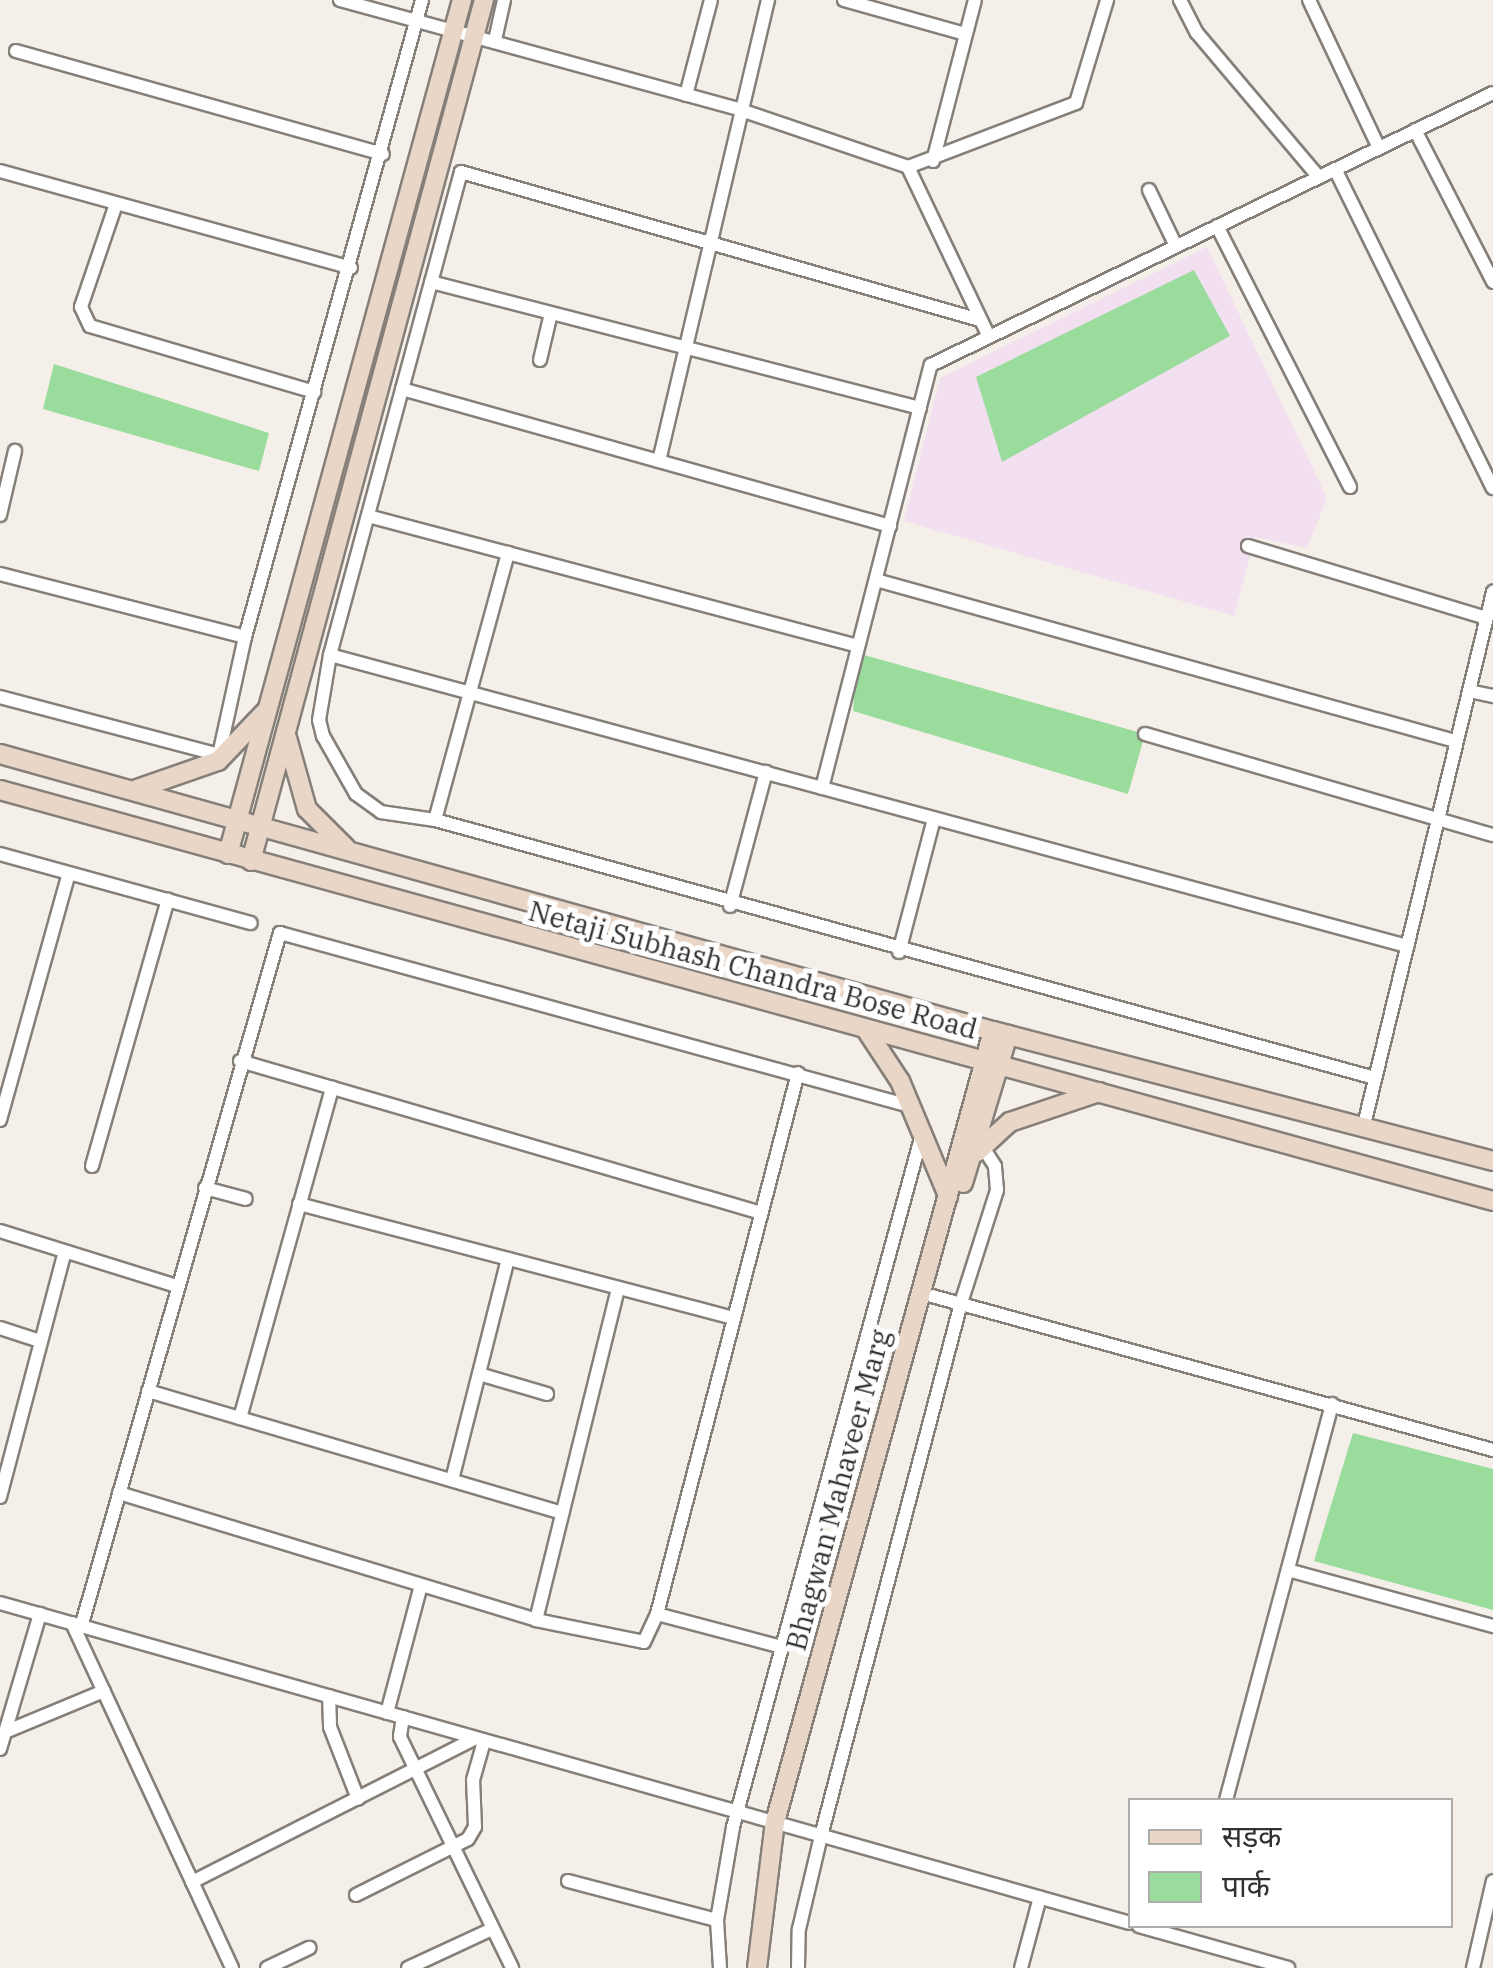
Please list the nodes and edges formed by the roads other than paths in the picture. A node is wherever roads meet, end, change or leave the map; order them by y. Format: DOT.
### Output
graph roads {
  1 [pos="340,0"];
  2 [pos="422,0"];
  3 [pos="462,0"];
  4 [pos="484,0"];
  5 [pos="504,0"];
  6 [pos="711,0"];
  7 [pos="768,0"];
  8 [pos="844,0"];
  9 [pos="974,0"];
  10 [pos="1107,0"];
  11 [pos="1180,0"];
  12 [pos="1311,1"];
  13 [pos="416,21"];
  14 [pos="455,28"];
  15 [pos="476,34"];
  16 [pos="965,34"];
  17 [pos="495,40"];
  18 [pos="16,51"];
  19 [pos="1493,93"];
  20 [pos="686,94"];
  21 [pos="741,110"];
  22 [pos="1415,130"];
  23 [pos="1379,148"];
  24 [pos="383,154"];
  25 [pos="933,161"];
  26 [pos="908,167"];
  27 [pos="1335,168"];
  28 [pos="0,171"];
  29 [pos="1318,176"];
  30 [pos="1149,190"];
  31 [pos="116,204"];
  32 [pos="1216,226"];
  33 [pos="713,242"];
  34 [pos="1176,246"];
  35 [pos="350,268"];
  36 [pos="431,282"];
  37 [pos="1493,282"];
  38 [pos="552,313"];
  39 [pos="980,320"];
  40 [pos="988,337"];
  41 [pos="687,348"];
  42 [pos="540,360"];
  43 [pos="402,389"];
  44 [pos="314,392"];
  45 [pos="920,408"];
  46 [pos="16,451"];
  47 [pos="659,461"];
  48 [pos="1350,486"];
  49 [pos="1493,488"];
  50 [pos="0,515"];
  51 [pos="368,516"];
  52 [pos="890,526"];
  53 [pos="1248,546"];
  54 [pos="508,553"];
  55 [pos="0,574"];
  56 [pos="876,580"];
  57 [pos="1493,592"];
  58 [pos="1486,618"];
  59 [pos="245,637"];
  60 [pos="858,646"];
  61 [pos="330,655"];
  62 [pos="1469,691"];
  63 [pos="467,692"];
  64 [pos="1493,696"];
  65 [pos="0,697"];
  66 [pos="271,704"];
  67 [pos="286,733"];
  68 [pos="1145,734"];
  69 [pos="1455,741"];
  70 [pos="0,754"];
  71 [pos="766,772"];
  72 [pos="822,788"];
  73 [pos="0,790"];
  74 [pos="132,790"];
  75 [pos="934,819"];
  76 [pos="240,820"];
  77 [pos="435,820"];
  78 [pos="1436,821"];
  79 [pos="260,826"];
  80 [pos="1493,834"];
  81 [pos="350,851"];
  82 [pos="0,854"];
  83 [pos="228,854"];
  84 [pos="251,861"];
  85 [pos="70,873"];
  86 [pos="168,900"];
  87 [pos="730,906"];
  88 [pos="251,923"];
  89 [pos="1406,946"];
  90 [pos="898,952"];
  91 [pos="866,1031"];
  92 [pos="1001,1033"];
  93 [pos="240,1061"];
  94 [pos="992,1062"];
  95 [pos="798,1072"];
  96 [pos="1154,1074"];
  97 [pos="1375,1078"];
  98 [pos="332,1088"];
  99 [pos="1099,1092"];
  100 [pos="1144,1104"];
  101 [pos="910,1106"];
  102 [pos="0,1120"];
  103 [pos="1363,1129"];
  104 [pos="922,1134"];
  105 [pos="982,1146"];
  106 [pos="1493,1161"];
  107 [pos="969,1164"];
  108 [pos="92,1166"];
  109 [pos="205,1188"];
  110 [pos="948,1196"];
  111 [pos="246,1199"];
  112 [pos="1493,1200"];
  113 [pos="299,1204"];
  114 [pos="762,1213"];
  115 [pos="0,1230"];
  116 [pos="66,1251"];
  117 [pos="508,1259"];
  118 [pos="177,1286"];
  119 [pos="618,1288"];
  120 [pos="932,1296"];
  121 [pos="961,1303"];
  122 [pos="734,1318"];
  123 [pos="0,1328"];
  124 [pos="40,1340"];
  125 [pos="479,1374"];
  126 [pos="148,1390"];
  127 [pos="547,1394"];
  128 [pos="1332,1404"];
  129 [pos="240,1418"];
  130 [pos="1493,1450"];
  131 [pos="452,1480"];
  132 [pos="1,1490"];
  133 [pos="119,1493"];
  134 [pos="562,1512"];
  135 [pos="1288,1570"];
  136 [pos="420,1585"];
  137 [pos="0,1603"];
  138 [pos="40,1614"];
  139 [pos="657,1614"];
  140 [pos="536,1620"];
  141 [pos="77,1625"];
  142 [pos="1493,1626"];
  143 [pos="782,1647"];
  144 [pos="104,1691"];
  145 [pos="329,1696"];
  146 [pos="387,1712"];
  147 [pos="403,1717"];
  148 [pos="5,1732"];
  149 [pos="480,1740"];
  150 [pos="0,1749"];
  151 [pos="418,1769"];
  152 [pos="1227,1798"];
  153 [pos="358,1799"];
  154 [pos="738,1812"];
  155 [pos="781,1824"];
  156 [pos="821,1836"];
  157 [pos="453,1848"];
  158 [pos="1493,1881"];
  159 [pos="192,1882"];
  160 [pos="568,1882"];
  161 [pos="356,1896"];
  162 [pos="1040,1897"];
  163 [pos="717,1920"];
  164 [pos="1128,1922"];
  165 [pos="1154,1928"];
  166 [pos="492,1929"];
  167 [pos="1191,1933"];
  168 [pos="309,1948"];
  169 [pos="232,1968"];
  170 [pos="267,1968"];
  171 [pos="408,1968"];
  172 [pos="512,1968"];
  173 [pos="720,1968"];
  174 [pos="756,1968"];
  175 [pos="768,1968"];
  176 [pos="798,1968"];
  177 [pos="1021,1968"];
  178 [pos="1288,1968"];
  179 [pos="1473,1968"];
  1 -- 13 [label="street"];
  2 -- 13 [label="street"];
  3 -- 14 [label="main road"];
  4 -- 15 [label="main road"];
  5 -- 17 [label="street"];
  6 -- 20 [label="street"];
  7 -- 21 [label="street"];
  8 -- 16 [label="street"];
  9 -- 16 [label="street"];
  10 -- 25 [label="street"];
  11 -- 29 [label="street"];
  12 -- 23 [label="street"];
  13 -- 14 [label="street"];
  13 -- 24 [label="street"];
  14 -- 15 [label="street"];
  14 -- 66 [label="main road"];
  15 -- 17 [label="street"];
  15 -- 67 [label="main road"];
  16 -- 25 [label="street"];
  17 -- 20 [label="street"];
  18 -- 24 [label="street"];
  19 -- 22 [label="street"];
  20 -- 21 [label="street"];
  21 -- 26 [label="street"];
  21 -- 33 [label="street"];
  22 -- 23 [label="street"];
  22 -- 37 [label="street"];
  23 -- 27 [label="street"];
  24 -- 35 [label="street"];
  25 -- 26 [label="street"];
  26 -- 39 [label="street"];
  27 -- 29 [label="street"];
  27 -- 49 [label="street"];
  28 -- 31 [label="street"];
  29 -- 32 [label="street"];
  30 -- 34 [label="street"];
  31 -- 35 [label="street"];
  31 -- 44 [label="street"];
  32 -- 34 [label="street"];
  32 -- 48 [label="street"];
  33 -- 36 [label="street"];
  33 -- 39 [label="street"];
  33 -- 41 [label="street"];
  34 -- 40 [label="street"];
  35 -- 44 [label="street"];
  36 -- 38 [label="street"];
  36 -- 43 [label="street"];
  38 -- 41 [label="street"];
  38 -- 42 [label="street"];
  39 -- 40 [label="street"];
  40 -- 45 [label="street"];
  41 -- 45 [label="street"];
  41 -- 47 [label="street"];
  43 -- 47 [label="street"];
  43 -- 51 [label="street"];
  44 -- 59 [label="street"];
  45 -- 52 [label="street"];
  46 -- 50 [label="street"];
  47 -- 52 [label="street"];
  51 -- 54 [label="street"];
  51 -- 61 [label="street"];
  52 -- 56 [label="street"];
  53 -- 58 [label="street"];
  54 -- 60 [label="street"];
  54 -- 63 [label="street"];
  55 -- 59 [label="street"];
  56 -- 60 [label="street"];
  56 -- 69 [label="street"];
  57 -- 58 [label="street"];
  58 -- 62 [label="street"];
  59 -- 65 [label="street"];
  60 -- 72 [label="street"];
  61 -- 63 [label="street"];
  61 -- 77 [label="street"];
  62 -- 64 [label="street"];
  62 -- 69 [label="street"];
  63 -- 71 [label="street"];
  63 -- 77 [label="street"];
  66 -- 74 [label="main road"];
  66 -- 76 [label="main road"];
  67 -- 79 [label="main road"];
  67 -- 81 [label="main road"];
  68 -- 78 [label="street"];
  69 -- 78 [label="street"];
  70 -- 74 [label="main road, Netaji Subhash Chandra Bose Road"];
  71 -- 72 [label="street"];
  71 -- 87 [label="street"];
  72 -- 75 [label="street"];
  73 -- 83 [label="main road, Netaji Subhash Chandra Bose Road"];
  74 -- 76 [label="main road, Netaji Subhash Chandra Bose Road"];
  75 -- 89 [label="street"];
  75 -- 90 [label="street"];
  76 -- 79 [label="main road, Netaji Subhash Chandra Bose Road"];
  76 -- 83 [label="main road"];
  77 -- 87 [label="street"];
  78 -- 80 [label="street"];
  78 -- 89 [label="street"];
  79 -- 81 [label="main road, Netaji Subhash Chandra Bose Road"];
  79 -- 84 [label="main road"];
  81 -- 92 [label="main road, Netaji Subhash Chandra Bose Road"];
  82 -- 85 [label="street"];
  83 -- 84 [label="main road, Netaji Subhash Chandra Bose Road"];
  84 -- 91 [label="main road, Netaji Subhash Chandra Bose Road"];
  85 -- 86 [label="street"];
  85 -- 102 [label="street"];
  86 -- 88 [label="street"];
  86 -- 108 [label="street"];
  87 -- 90 [label="street"];
  89 -- 97 [label="street"];
  90 -- 97 [label="street"];
  91 -- 94 [label="main road, Netaji Subhash Chandra Bose Road"];
  91 -- 101 [label="main road"];
  92 -- 94 [label="main road, Bhagwan Mahaveer Marg"];
  92 -- 96 [label="main road, Netaji Subhash Chandra Bose Road"];
  93 -- 95 [label="street"];
  93 -- 98 [label="street"];
  93 -- 109 [label="street"];
  94 -- 99 [label="main road, Netaji Subhash Chandra Bose Road"];
  94 -- 107 [label="main road, Bhagwan Mahaveer Marg"];
  94 -- 110 [label="main road, Bhagwan Mahaveer Marg"];
  95 -- 101 [label="street"];
  95 -- 114 [label="street"];
  96 -- 100 [label="main road"];
  96 -- 103 [label="main road, Netaji Subhash Chandra Bose Road"];
  97 -- 103 [label="street"];
  98 -- 113 [label="street"];
  98 -- 114 [label="street"];
  99 -- 100 [label="main road, Netaji Subhash Chandra Bose Road"];
  99 -- 105 [label="main road"];
  100 -- 112 [label="main road, Netaji Subhash Chandra Bose Road"];
  101 -- 104 [label="main road"];
  103 -- 106 [label="main road, Netaji Subhash Chandra Bose Road"];
  104 -- 110 [label="main road"];
  104 -- 143 [label="street"];
  105 -- 107 [label="main road"];
  105 -- 121 [label="street"];
  107 -- 120 [label="main road, Bhagwan Mahaveer Marg"];
  109 -- 111 [label="street"];
  109 -- 118 [label="street"];
  110 -- 155 [label="main road, Bhagwan Mahaveer Marg"];
  113 -- 117 [label="street"];
  113 -- 129 [label="street"];
  114 -- 122 [label="street"];
  115 -- 116 [label="street"];
  116 -- 118 [label="street"];
  116 -- 124 [label="street"];
  117 -- 119 [label="street"];
  117 -- 125 [label="street"];
  118 -- 126 [label="street"];
  119 -- 122 [label="street"];
  119 -- 134 [label="street"];
  120 -- 121 [label="street"];
  120 -- 155 [label="main road, Bhagwan Mahaveer Marg"];
  121 -- 128 [label="street"];
  121 -- 156 [label="street"];
  122 -- 139 [label="street"];
  123 -- 124 [label="street"];
  124 -- 132 [label="street"];
  125 -- 127 [label="street"];
  125 -- 131 [label="street"];
  126 -- 129 [label="street"];
  126 -- 133 [label="street"];
  128 -- 130 [label="street"];
  128 -- 135 [label="street"];
  129 -- 131 [label="street"];
  131 -- 134 [label="street"];
  133 -- 136 [label="street"];
  133 -- 141 [label="street"];
  134 -- 140 [label="street"];
  135 -- 142 [label="street"];
  135 -- 152 [label="street"];
  136 -- 140 [label="street"];
  136 -- 146 [label="street"];
  137 -- 138 [label="street"];
  138 -- 141 [label="street"];
  138 -- 148 [label="street"];
  139 -- 140 [label="street"];
  139 -- 143 [label="street"];
  141 -- 144 [label="street"];
  141 -- 145 [label="street"];
  143 -- 154 [label="street"];
  144 -- 148 [label="street"];
  144 -- 159 [label="street"];
  145 -- 146 [label="street"];
  145 -- 153 [label="street"];
  146 -- 147 [label="street"];
  147 -- 149 [label="street"];
  147 -- 151 [label="street"];
  148 -- 150 [label="street"];
  149 -- 151 [label="street"];
  149 -- 154 [label="street"];
  149 -- 157 [label="street"];
  151 -- 153 [label="street"];
  151 -- 157 [label="street"];
  153 -- 159 [label="street"];
  154 -- 155 [label="street"];
  154 -- 163 [label="street"];
  155 -- 156 [label="street"];
  155 -- 174 [label="main road, Bhagwan Mahaveer Marg"];
  155 -- 175 [label="main road, Bhagwan Mahaveer Marg"];
  156 -- 162 [label="street"];
  156 -- 176 [label="street"];
  157 -- 161 [label="street"];
  157 -- 166 [label="street"];
  158 -- 179 [label="street"];
  159 -- 169 [label="street"];
  160 -- 163 [label="street"];
  162 -- 164 [label="street"];
  162 -- 177 [label="street"];
  163 -- 173 [label="street"];
  165 -- 167 [label="street"];
  166 -- 171 [label="street"];
  166 -- 172 [label="street"];
  167 -- 178 [label="street"];
  168 -- 170 [label="street"];
}
